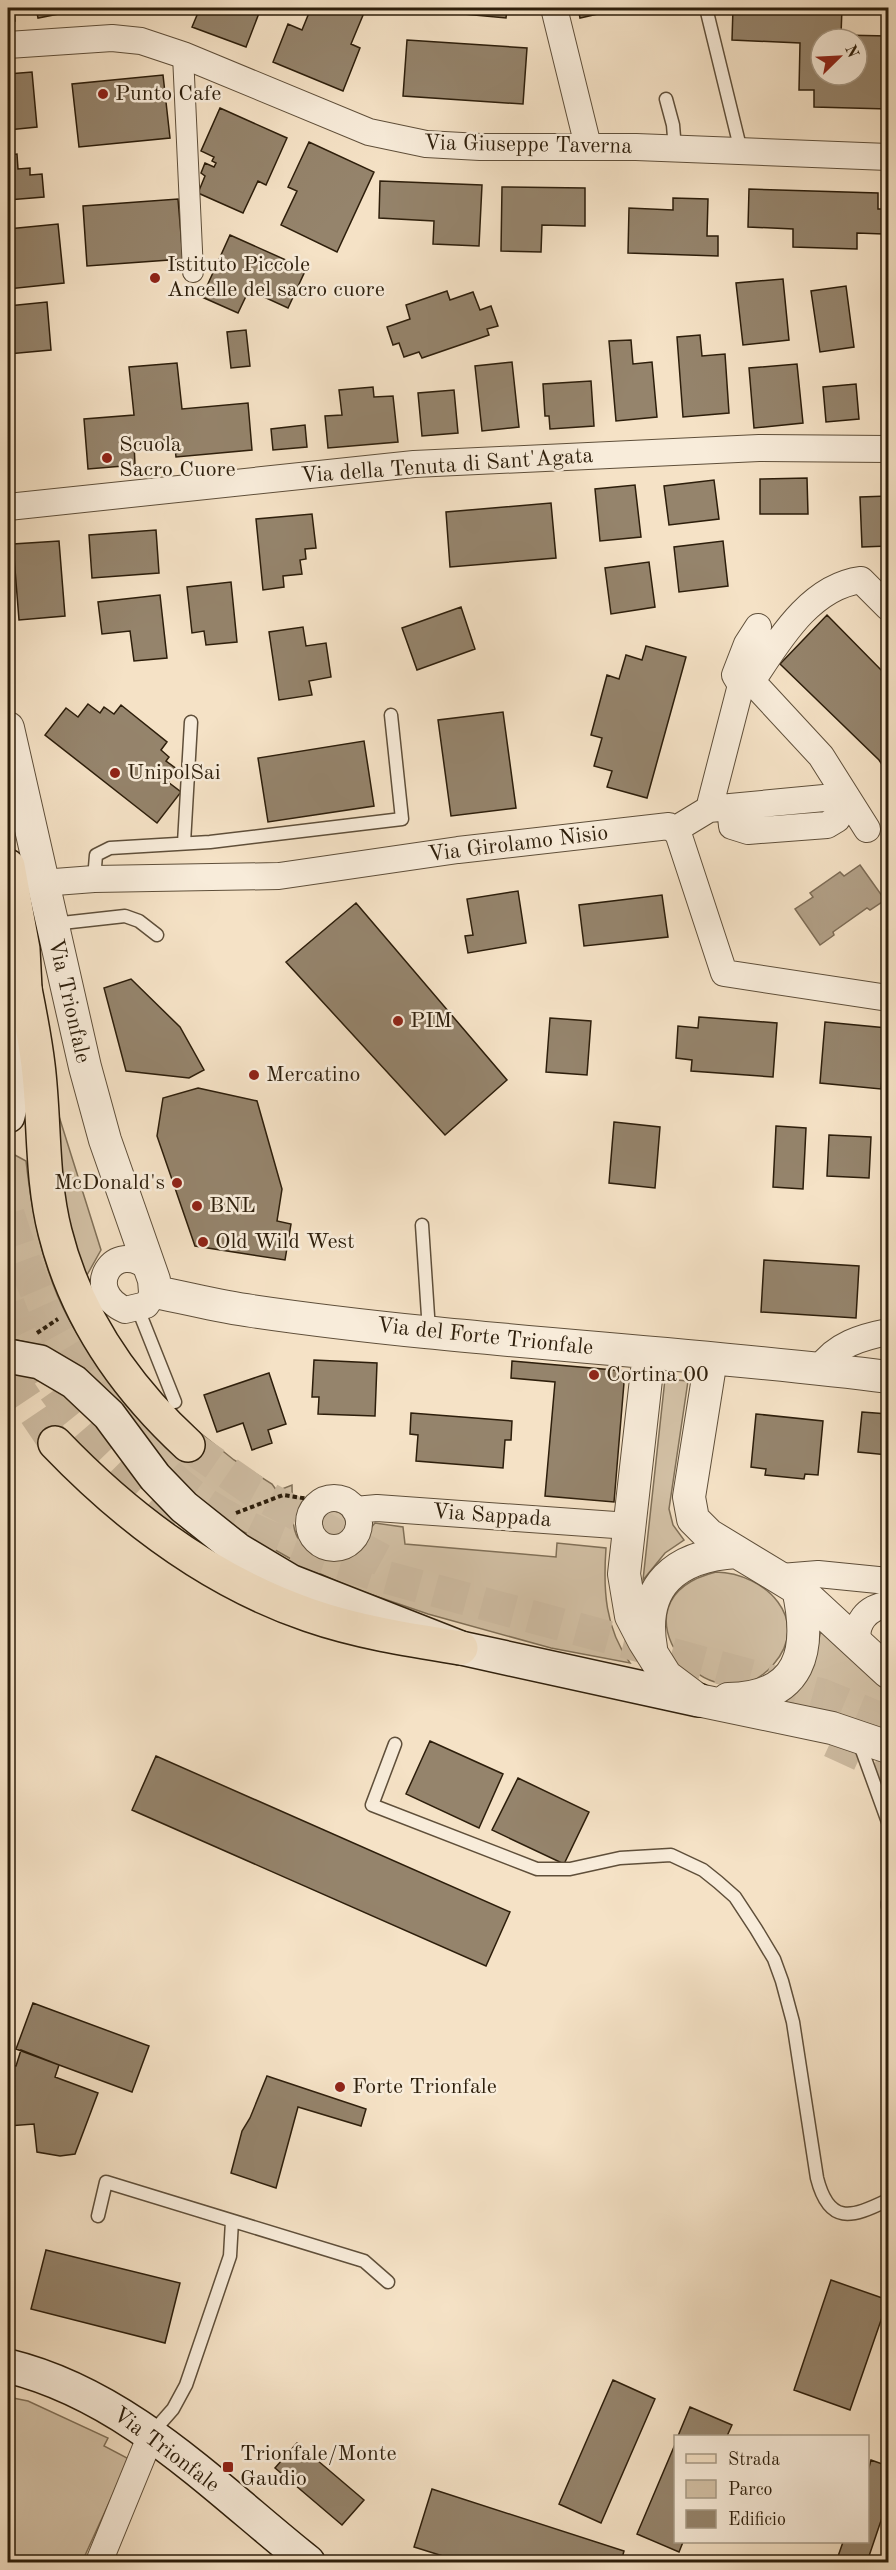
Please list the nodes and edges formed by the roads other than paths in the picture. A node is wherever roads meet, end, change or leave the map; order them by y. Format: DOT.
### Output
graph roads {
  1 [pos="554,8"];
  2 [pos="706,8"];
  3 [pos="8,45"];
  4 [pos="183,55"];
  5 [pos="666,99"];
  6 [pos="588,146"];
  7 [pos="675,149"];
  8 [pos="741,151"];
  9 [pos="888,157"];
  10 [pos="193,272"];
  11 [pos="888,449"];
  12 [pos="8,507"];
  13 [pos="888,607"];
  14 [pos="758,627"];
  15 [pos="745,684"];
  16 [pos="391,715"];
  17 [pos="191,722"];
  18 [pos="8,728"];
  19 [pos="867,829"];
  20 [pos="676,830"];
  21 [pos="184,843"];
  22 [pos="8,866"];
  23 [pos="94,879"];
  24 [pos="42,883"];
  25 [pos="51,924"];
  26 [pos="157,935"];
  27 [pos="25,989"];
  28 [pos="888,998"];
  29 [pos="8,1116"];
  30 [pos="422,1226"];
  31 [pos="147,1290"];
  32 [pos="429,1332"];
  33 [pos="888,1332"];
  34 [pos="649,1353"];
  35 [pos="8,1356"];
  36 [pos="711,1359"];
  37 [pos="820,1368"];
  38 [pos="888,1377"];
  39 [pos="175,1402"];
  40 [pos="55,1443"];
  41 [pos="188,1445"];
  42 [pos="355,1510"];
  43 [pos="629,1526"];
  44 [pos="736,1552"];
  45 [pos="888,1581"];
  46 [pos="789,1583"];
  47 [pos="888,1605"];
  48 [pos="858,1644"];
  49 [pos="461,1648"];
  50 [pos="652,1652"];
  51 [pos="888,1672"];
  52 [pos="698,1700"];
  53 [pos="856,1735"];
  54 [pos="395,1744"];
  55 [pos="888,1747"];
  56 [pos="888,1822"];
  57 [pos="888,1902"];
  58 [pos="888,1907"];
  59 [pos="888,2200"];
  60 [pos="98,2216"];
  61 [pos="232,2220"];
  62 [pos="388,2282"];
  63 [pos="8,2366"];
  64 [pos="151,2435"];
  65 [pos="99,2562"];
  66 [pos="308,2562"];
  1 -- 6 [label="street"];
  2 -- 8 [label="lane"];
  3 -- 4 [label="street, Via Giuseppe Taverna"];
  4 -- 6 [label="street, Via Giuseppe Taverna"];
  4 -- 10 [label="street"];
  5 -- 7 [label="lane"];
  6 -- 7 [label="street, Via Giuseppe Taverna"];
  7 -- 8 [label="street, Via Giuseppe Taverna"];
  8 -- 9 [label="street, Via Giuseppe Taverna"];
  11 -- 12 [label="street, Via della Tenuta di Sant'Agata"];
  13 -- 15 [label="street"];
  14 -- 15 [label="street"];
  15 -- 19 [label="street"];
  15 -- 20 [label="street"];
  16 -- 21 [label="lane"];
  17 -- 21 [label="lane"];
  18 -- 24 [label="street, Via Trionfale"];
  20 -- 23 [label="street, Via Girolamo Nisio"];
  20 -- 28 [label="street"];
  21 -- 23 [label="lane"];
  22 -- 27 [label="main road, Via Trionfale"];
  23 -- 24 [label="street, Via Girolamo Nisio"];
  24 -- 25 [label="street, Via Trionfale"];
  25 -- 26 [label="lane"];
  25 -- 31 [label="street, Via Trionfale"];
  27 -- 29 [label="main road, Via Trionfale"];
  27 -- 41 [label="main road"];
  30 -- 32 [label="lane"];
  31 -- 32 [label="street, Via del Forte Trionfale"];
  31 -- 39 [label="lane"];
  32 -- 34 [label="street, Via del Forte Trionfale"];
  33 -- 37 [label="street"];
  34 -- 36 [label="street, Via del Forte Trionfale"];
  34 -- 43 [label="street"];
  35 -- 49 [label="main road"];
  36 -- 37 [label="street, Via del Forte Trionfale"];
  36 -- 44 [label="street"];
  37 -- 38 [label="street, Via del Forte Trionfale"];
  40 -- 49 [label="main road"];
  42 -- 42 [label="street, Via Sappada"];
  42 -- 43 [label="street, Via Sappada"];
  43 -- 50 [label="street"];
  44 -- 46 [label="street"];
  44 -- 50 [label="street"];
  45 -- 46 [label="street"];
  46 -- 48 [label="street"];
  46 -- 52 [label="street"];
  47 -- 48 [label="street"];
  48 -- 51 [label="street"];
  49 -- 52 [label="main road"];
  50 -- 52 [label="street"];
  52 -- 53 [label="street"];
  53 -- 55 [label="street"];
  53 -- 56 [label="lane"];
  54 -- 59 [label="lane"];
  57 -- 58 [label="lane"];
  60 -- 61 [label="lane"];
  61 -- 62 [label="lane"];
  61 -- 64 [label="lane"];
  63 -- 64 [label="main road, Via Trionfale"];
  64 -- 65 [label="street"];
  64 -- 66 [label="main road, Via Trionfale"];
}
